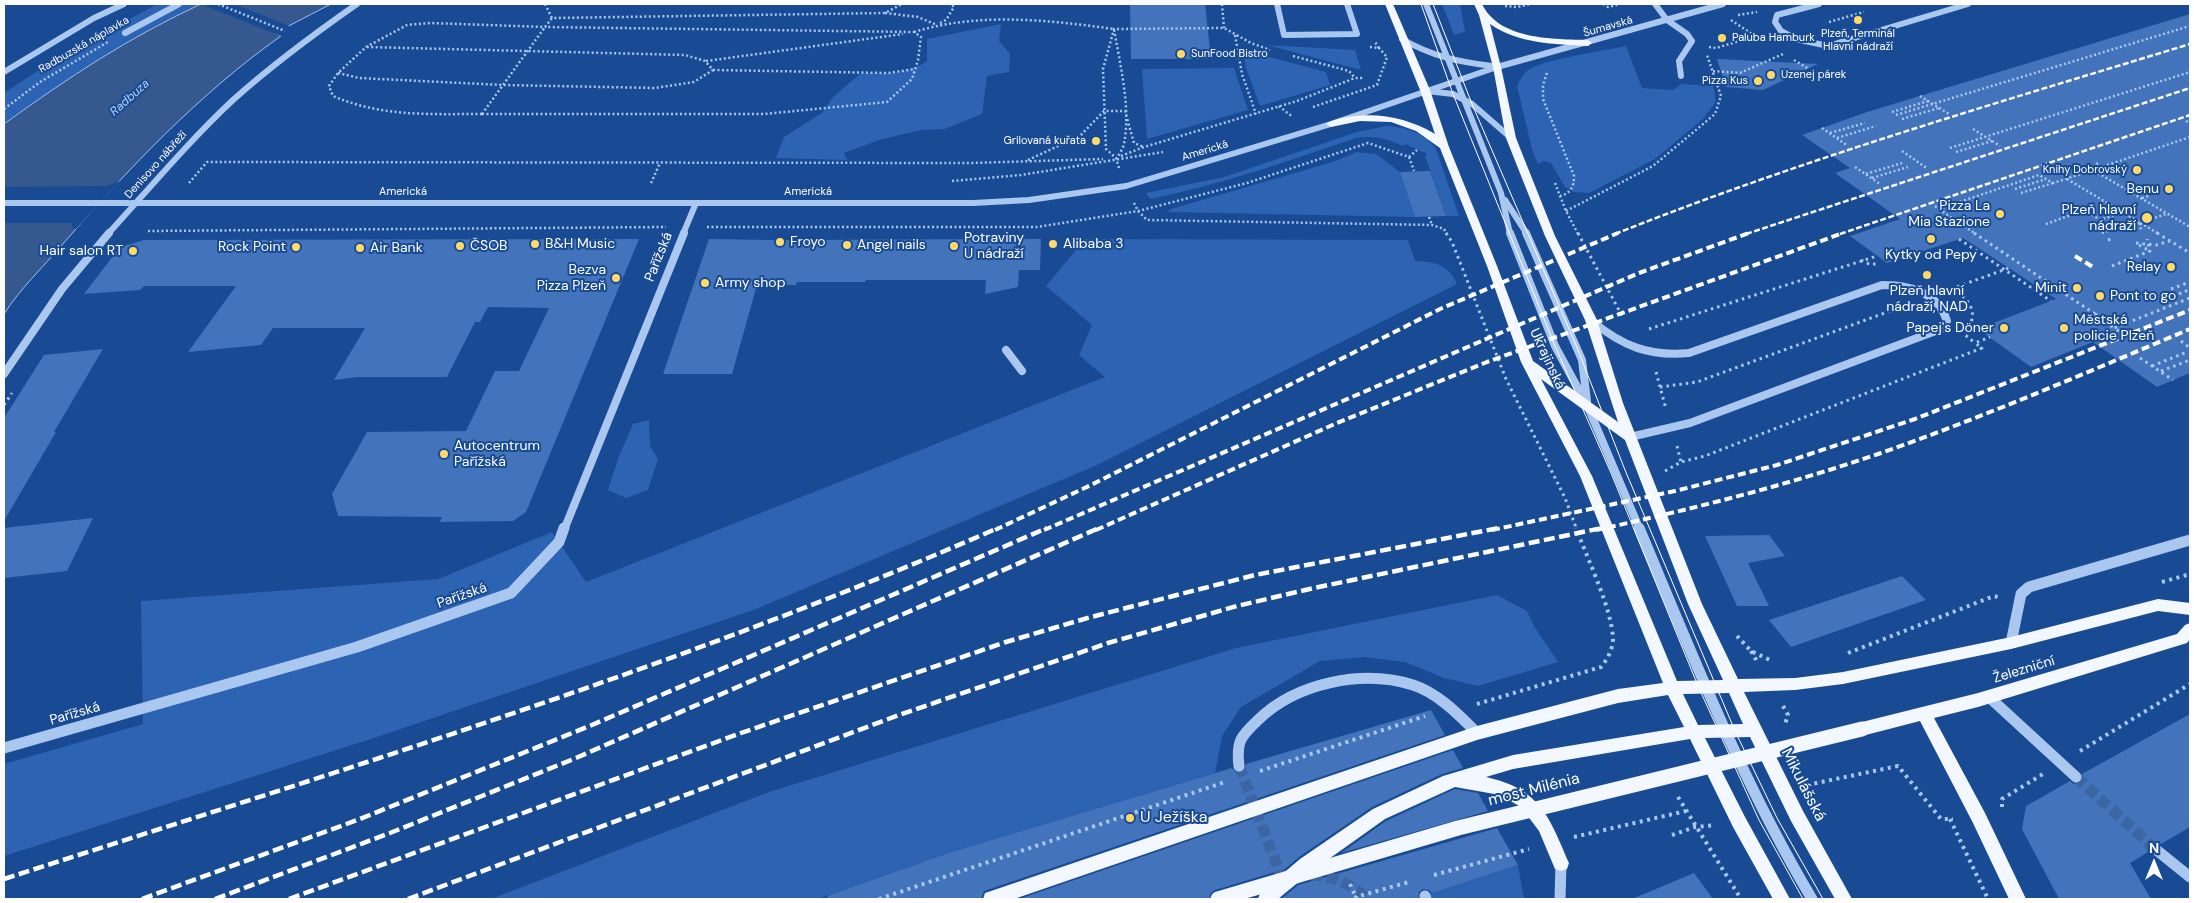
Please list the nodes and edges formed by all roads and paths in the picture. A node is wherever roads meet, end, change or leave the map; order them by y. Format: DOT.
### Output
graph roads {
  1 [pos="124,4"];
  2 [pos="179,4"];
  3 [pos="218,4"];
  4 [pos="357,4"];
  5 [pos="545,4"];
  6 [pos="902,4"];
  7 [pos="951,4"];
  8 [pos="1222,4"];
  9 [pos="1277,4"];
  10 [pos="1347,4"];
  11 [pos="1390,4"];
  12 [pos="1426,4"];
  13 [pos="1478,4"];
  14 [pos="1603,4"];
  15 [pos="1620,4"];
  16 [pos="1655,4"];
  17 [pos="1723,4"];
  18 [pos="1819,4"];
  19 [pos="1968,4"];
  20 [pos="885,14"];
  21 [pos="1483,15"];
  22 [pos="1726,17"];
  23 [pos="552,18"];
  24 [pos="1667,20"];
  25 [pos="937,25"];
  26 [pos="2190,26"];
  27 [pos="545,28"];
  28 [pos="1224,28"];
  29 [pos="1114,29"];
  30 [pos="1682,30"];
  31 [pos="125,32"];
  32 [pos="289,32"];
  33 [pos="914,32"];
  34 [pos="918,35"];
  35 [pos="1235,35"];
  36 [pos="1756,36"];
  37 [pos="1402,39"];
  38 [pos="1762,40"];
  39 [pos="1588,43"];
  40 [pos="366,47"];
  41 [pos="1379,48"];
  42 [pos="1716,48"];
  43 [pos="527,52"];
  44 [pos="1277,52"];
  45 [pos="1784,53"];
  46 [pos="1286,54"];
  47 [pos="705,61"];
  48 [pos="1448,61"];
  49 [pos="1498,67"];
  50 [pos="915,69"];
  51 [pos="1553,69"];
  52 [pos="712,70"];
  53 [pos="1713,71"];
  54 [pos="4,72"];
  55 [pos="338,72"];
  56 [pos="2190,72"];
  57 [pos="1681,76"];
  58 [pos="1355,78"];
  59 [pos="1363,78"];
  60 [pos="1456,80"];
  61 [pos="503,85"];
  62 [pos="1425,90"];
  63 [pos="1920,96"];
  64 [pos="1464,99"];
  65 [pos="1928,102"];
  66 [pos="1933,104"];
  67 [pos="1279,106"];
  68 [pos="1939,108"];
  69 [pos="4,109"];
  70 [pos="1307,109"];
  71 [pos="1104,111"];
  72 [pos="1125,111"];
  73 [pos="1298,112"];
  74 [pos="1892,112"];
  75 [pos="482,114"];
  76 [pos="1256,114"];
  77 [pos="1949,114"];
  78 [pos="1896,115"];
  79 [pos="1902,119"];
  80 [pos="2186,121"];
  81 [pos="1865,123"];
  82 [pos="2190,123"];
  83 [pos="1331,124"];
  84 [pos="1876,126"];
  85 [pos="1822,128"];
  86 [pos="1973,129"];
  87 [pos="1830,133"];
  88 [pos="1986,137"];
  89 [pos="1511,138"];
  90 [pos="1837,138"];
  91 [pos="2190,138"];
  92 [pos="1992,141"];
  93 [pos="1848,146"];
  94 [pos="2000,146"];
  95 [pos="1144,147"];
  96 [pos="1444,147"];
  97 [pos="1950,148"];
  98 [pos="1417,150"];
  99 [pos="1902,151"];
  100 [pos="1167,152"];
  101 [pos="1956,152"];
  102 [pos="1409,157"];
  103 [pos="1116,158"];
  104 [pos="1924,159"];
  105 [pos="1025,161"];
  106 [pos="1917,161"];
  107 [pos="207,162"];
  108 [pos="2098,162"];
  109 [pos="1902,163"];
  110 [pos="1855,167"];
  111 [pos="1908,167"];
  112 [pos="1928,169"];
  113 [pos="2093,170"];
  114 [pos="1414,172"];
  115 [pos="1866,174"];
  116 [pos="1872,178"];
  117 [pos="2067,178"];
  118 [pos="2119,178"];
  119 [pos="2046,179"];
  120 [pos="2112,181"];
  121 [pos="644,182"];
  122 [pos="662,182"];
  123 [pos="943,182"];
  124 [pos="198,183"];
  125 [pos="1555,183"];
  126 [pos="2053,183"];
  127 [pos="1880,184"];
  128 [pos="2015,189"];
  129 [pos="148,190"];
  130 [pos="1501,193"];
  131 [pos="2021,193"];
  132 [pos="1560,196"];
  133 [pos="2149,196"];
  134 [pos="2142,198"];
  135 [pos="4,204"];
  136 [pos="136,204"];
  137 [pos="696,204"];
  138 [pos="1935,206"];
  139 [pos="1939,209"];
  140 [pos="1566,211"];
  141 [pos="1138,212"];
  142 [pos="2122,212"];
  143 [pos="2166,213"];
  144 [pos="1429,217"];
  145 [pos="2140,223"];
  146 [pos="2046,224"];
  147 [pos="2129,224"];
  148 [pos="1432,225"];
  149 [pos="657,227"];
  150 [pos="710,227"];
  151 [pos="2190,227"];
  152 [pos="2114,229"];
  153 [pos="2140,230"];
  154 [pos="148,231"];
  155 [pos="2102,233"];
  156 [pos="1959,239"];
  157 [pos="2170,241"];
  158 [pos="2148,244"];
  159 [pos="2150,251"];
  160 [pos="2190,253"];
  161 [pos="1877,256"];
  162 [pos="2112,266"];
  163 [pos="2009,268"];
  164 [pos="2004,270"];
  165 [pos="2190,282"];
  166 [pos="2172,289"];
  167 [pos="2190,289"];
  168 [pos="2179,294"];
  169 [pos="1930,297"];
  170 [pos="2190,298"];
  171 [pos="2051,301"];
  172 [pos="1591,320"];
  173 [pos="1626,324"];
  174 [pos="2114,328"];
  175 [pos="1644,330"];
  176 [pos="2119,331"];
  177 [pos="1990,337"];
  178 [pos="2180,341"];
  179 [pos="2190,348"];
  180 [pos="1006,350"];
  181 [pos="2187,352"];
  182 [pos="2140,358"];
  183 [pos="2190,360"];
  184 [pos="1527,362"];
  185 [pos="1653,363"];
  186 [pos="2152,366"];
  187 [pos="1022,371"];
  188 [pos="2160,371"];
  189 [pos="4,374"];
  190 [pos="2173,380"];
  191 [pos="1660,387"];
  192 [pos="1588,406"];
  193 [pos="1668,416"];
  194 [pos="1630,437"];
  195 [pos="1675,439"];
  196 [pos="2190,540"];
  197 [pos="2190,574"];
  198 [pos="2152,585"];
  199 [pos="2020,600"];
  200 [pos="2190,609"];
  201 [pos="2190,629"];
  202 [pos="1735,633"];
  203 [pos="2011,643"];
  204 [pos="1841,655"];
  205 [pos="1776,663"];
  206 [pos="1733,685"];
  207 [pos="1705,686"];
  208 [pos="1672,688"];
  209 [pos="1522,692"];
  210 [pos="1989,697"];
  211 [pos="1433,714"];
  212 [pos="1924,714"];
  213 [pos="1862,729"];
  214 [pos="1754,730"];
  215 [pos="1724,731"];
  216 [pos="1693,732"];
  217 [pos="1477,733"];
  218 [pos="4,748"];
  219 [pos="1239,766"];
  220 [pos="1257,772"];
  221 [pos="2076,777"];
  222 [pos="1230,780"];
  223 [pos="1449,781"];
  224 [pos="1806,785"];
  225 [pos="1931,807"];
  226 [pos="1950,819"];
  227 [pos="1672,835"];
  228 [pos="2154,848"];
  229 [pos="1561,863"];
  230 [pos="1348,877"];
  231 [pos="2190,877"];
  232 [pos="1411,882"];
  233 [pos="1357,898"];
  234 [pos="879,899"];
  235 [pos="991,899"];
  236 [pos="1218,899"];
  237 [pos="1266,899"];
  238 [pos="1560,899"];
  239 [pos="1741,899"];
  240 [pos="1782,899"];
  241 [pos="1812,899"];
  242 [pos="1844,899"];
  243 [pos="1988,899"];
  244 [pos="2018,899"];
  1 -- 54 [label="street"];
  2 -- 31 [label="street, Radbuzská náplavka"];
  3 -- 32 [label="path"];
  4 -- 129 [label="street, Denisovo nábřeží"];
  5 -- 23 [label="path"];
  6 -- 20 [label="path"];
  7 -- 25 [label="path"];
  8 -- 28 [label="path"];
  9 -- 10 [label="street"];
  11 -- 37 [label="main road, Ukrajinská"];
  12 -- 48 [label="street, Ukrajinská"];
  13 -- 21 [label="main road"];
  14 -- 15 [label="path"];
  16 -- 24 [label="street"];
  17 -- 24 [label="street, Šumavská"];
  18 -- 19 [label="street"];
  20 -- 23 [label="path"];
  20 -- 25 [label="path"];
  21 -- 39 [label="main road"];
  21 -- 49 [label="main road"];
  22 -- 36 [label="path"];
  23 -- 27 [label="path"];
  24 -- 30 [label="street"];
  24 -- 39 [label="street, Šumavská"];
  25 -- 29 [label="path"];
  25 -- 33 [label="path"];
  25 -- 34 [label="path"];
  26 -- 66 [label="path"];
  27 -- 33 [label="path"];
  27 -- 40 [label="path"];
  27 -- 43 [label="path"];
  28 -- 29 [label="path"];
  28 -- 35 [label="path"];
  29 -- 71 [label="path"];
  29 -- 72 [label="path"];
  30 -- 53 [label="path"];
  30 -- 57 [label="street"];
  31 -- 69 [label="path, Radbuzská náplavka"];
  33 -- 34 [label="path"];
  33 -- 47 [label="path"];
  34 -- 50 [label="path"];
  35 -- 44 [label="path"];
  35 -- 76 [label="path"];
  36 -- 38 [label="path"];
  36 -- 42 [label="path"];
  37 -- 48 [label="street"];
  37 -- 62 [label="main road, Ukrajinská"];
  39 -- 49 [label="street, Šumavská"];
  40 -- 43 [label="path"];
  40 -- 55 [label="path"];
  41 -- 70 [label="path"];
  43 -- 47 [label="path"];
  43 -- 61 [label="path"];
  45 -- 53 [label="path"];
  46 -- 58 [label="path"];
  47 -- 52 [label="path"];
  48 -- 49 [label="street"];
  48 -- 60 [label="street, Ukrajinská"];
  49 -- 60 [label="street, Americká"];
  49 -- 89 [label="main road"];
  50 -- 52 [label="path"];
  50 -- 75 [label="path"];
  51 -- 132 [label="path"];
  52 -- 61 [label="path"];
  53 -- 140 [label="path"];
  55 -- 61 [label="path"];
  55 -- 75 [label="path"];
  56 -- 88 [label="path"];
  58 -- 59 [label="path"];
  58 -- 67 [label="path"];
  60 -- 62 [label="street, Americká"];
  60 -- 64 [label="street, Ukrajinská"];
  61 -- 75 [label="path"];
  62 -- 64 [label="street"];
  62 -- 83 [label="street, Americká"];
  62 -- 96 [label="main road, Ukrajinská"];
  63 -- 65 [label="path"];
  64 -- 89 [label="street"];
  64 -- 130 [label="street, Ukrajinská"];
  65 -- 66 [label="path"];
  65 -- 74 [label="path"];
  66 -- 68 [label="path"];
  66 -- 78 [label="path"];
  67 -- 73 [label="path"];
  67 -- 76 [label="path"];
  68 -- 77 [label="path"];
  68 -- 79 [label="path"];
  71 -- 72 [label="path"];
  71 -- 103 [label="path"];
  71 -- 105 [label="path"];
  72 -- 95 [label="path"];
  72 -- 103 [label="path"];
  76 -- 95 [label="path"];
  80 -- 82 [label="path"];
  81 -- 87 [label="path"];
  83 -- 96 [label="main road"];
  83 -- 137 [label="street, Americká"];
  84 -- 90 [label="path"];
  85 -- 87 [label="path"];
  86 -- 88 [label="path"];
  87 -- 90 [label="path"];
  88 -- 92 [label="path"];
  88 -- 97 [label="path"];
  89 -- 172 [label="main road"];
  90 -- 93 [label="path"];
  91 -- 113 [label="path"];
  92 -- 94 [label="path"];
  92 -- 101 [label="path"];
  95 -- 103 [label="path"];
  96 -- 184 [label="main road, Ukrajinská"];
  98 -- 102 [label="path"];
  99 -- 106 [label="path"];
  100 -- 103 [label="path"];
  102 -- 114 [label="path"];
  102 -- 141 [label="path"];
  103 -- 105 [label="path"];
  103 -- 123 [label="path"];
  104 -- 106 [label="path"];
  105 -- 107 [label="path"];
  106 -- 112 [label="path"];
  108 -- 113 [label="path"];
  109 -- 115 [label="path"];
  110 -- 115 [label="path"];
  111 -- 116 [label="path"];
  113 -- 117 [label="path"];
  113 -- 120 [label="path"];
  115 -- 116 [label="path"];
  116 -- 127 [label="path"];
  117 -- 126 [label="path"];
  117 -- 142 [label="path"];
  118 -- 120 [label="path"];
  119 -- 126 [label="path"];
  119 -- 128 [label="path"];
  119 -- 139 [label="path"];
  120 -- 134 [label="path"];
  121 -- 122 [label="path"];
  124 -- 129 [label="path"];
  125 -- 132 [label="path"];
  126 -- 131 [label="path"];
  129 -- 136 [label="street, Denisovo nábřeží"];
  130 -- 192 [label="street, Ukrajinská"];
  130 -- 192 [label="street, Ukrajinská"];
  132 -- 140 [label="path"];
  133 -- 134 [label="path"];
  134 -- 143 [label="path"];
  135 -- 136 [label="street, Americká"];
  136 -- 137 [label="street, Americká"];
  136 -- 189 [label="street, Denisovo nábřeží"];
  137 -- 218 [label="street, Pařížská"];
  138 -- 139 [label="path"];
  139 -- 174 [label="path, bridge"];
  140 -- 173 [label="path"];
  141 -- 148 [label="path"];
  141 -- 150 [label="path"];
  142 -- 145 [label="path"];
  142 -- 146 [label="path"];
  143 -- 145 [label="path"];
  143 -- 151 [label="path"];
  144 -- 148 [label="path"];
  145 -- 147 [label="path"];
  145 -- 153 [label="path"];
  145 -- 157 [label="path"];
  148 -- 209 [label="path"];
  149 -- 154 [label="path"];
  152 -- 155 [label="path"];
  156 -- 164 [label="path"];
  157 -- 158 [label="path"];
  157 -- 160 [label="path"];
  158 -- 159 [label="path"];
  158 -- 159 [label="path"];
  159 -- 162 [label="path"];
  161 -- 175 [label="path"];
  163 -- 164 [label="path"];
  164 -- 169 [label="path"];
  164 -- 171 [label="path"];
  165 -- 166 [label="path"];
  167 -- 168 [label="path"];
  169 -- 172 [label="street"];
  169 -- 191 [label="path"];
  169 -- 194 [label="street"];
  170 -- 174 [label="path"];
  172 -- 194 [label="main road"];
  174 -- 176 [label="path"];
  177 -- 195 [label="path"];
  178 -- 179 [label="path"];
  180 -- 187 [label="street"];
  181 -- 186 [label="path"];
  182 -- 186 [label="path"];
  183 -- 188 [label="path"];
  184 -- 192 [label="main road"];
  184 -- 208 [label="main road, Ukrajinská"];
  185 -- 191 [label="path"];
  186 -- 188 [label="path"];
  188 -- 190 [label="path"];
  191 -- 193 [label="path"];
  192 -- 194 [label="main road"];
  192 -- 207 [label="street, Ukrajinská"];
  194 -- 206 [label="main road"];
  196 -- 199 [label="street"];
  197 -- 198 [label="path"];
  199 -- 203 [label="street"];
  199 -- 204 [label="path"];
  200 -- 203 [label="main road"];
  201 -- 210 [label="main road, Železniční"];
  202 -- 205 [label="path"];
  203 -- 206 [label="main road"];
  206 -- 207 [label="main road"];
  206 -- 214 [label="main road, Mikulášská"];
  207 -- 208 [label="main road"];
  207 -- 215 [label="street"];
  208 -- 216 [label="main road"];
  208 -- 217 [label="main road"];
  210 -- 212 [label="main road, Železniční"];
  210 -- 221 [label="street"];
  211 -- 220 [label="path"];
  212 -- 213 [label="main road, Železniční"];
  212 -- 244 [label="main road"];
  213 -- 236 [label="main road, most Milénia, bridge"];
  214 -- 215 [label="main road"];
  214 -- 242 [label="main road, Mikulášská"];
  215 -- 216 [label="main road"];
  215 -- 241 [label="street"];
  216 -- 223 [label="main road"];
  216 -- 240 [label="main road"];
  217 -- 219 [label="street"];
  217 -- 235 [label="main road"];
  222 -- 234 [label="path"];
  223 -- 229 [label="main road"];
  223 -- 237 [label="main road"];
  224 -- 225 [label="path"];
  226 -- 243 [label="path"];
  227 -- 239 [label="path"];
  228 -- 231 [label="street"];
  229 -- 238 [label="street"];
  230 -- 233 [label="path"];
  232 -- 233 [label="path"];
}
